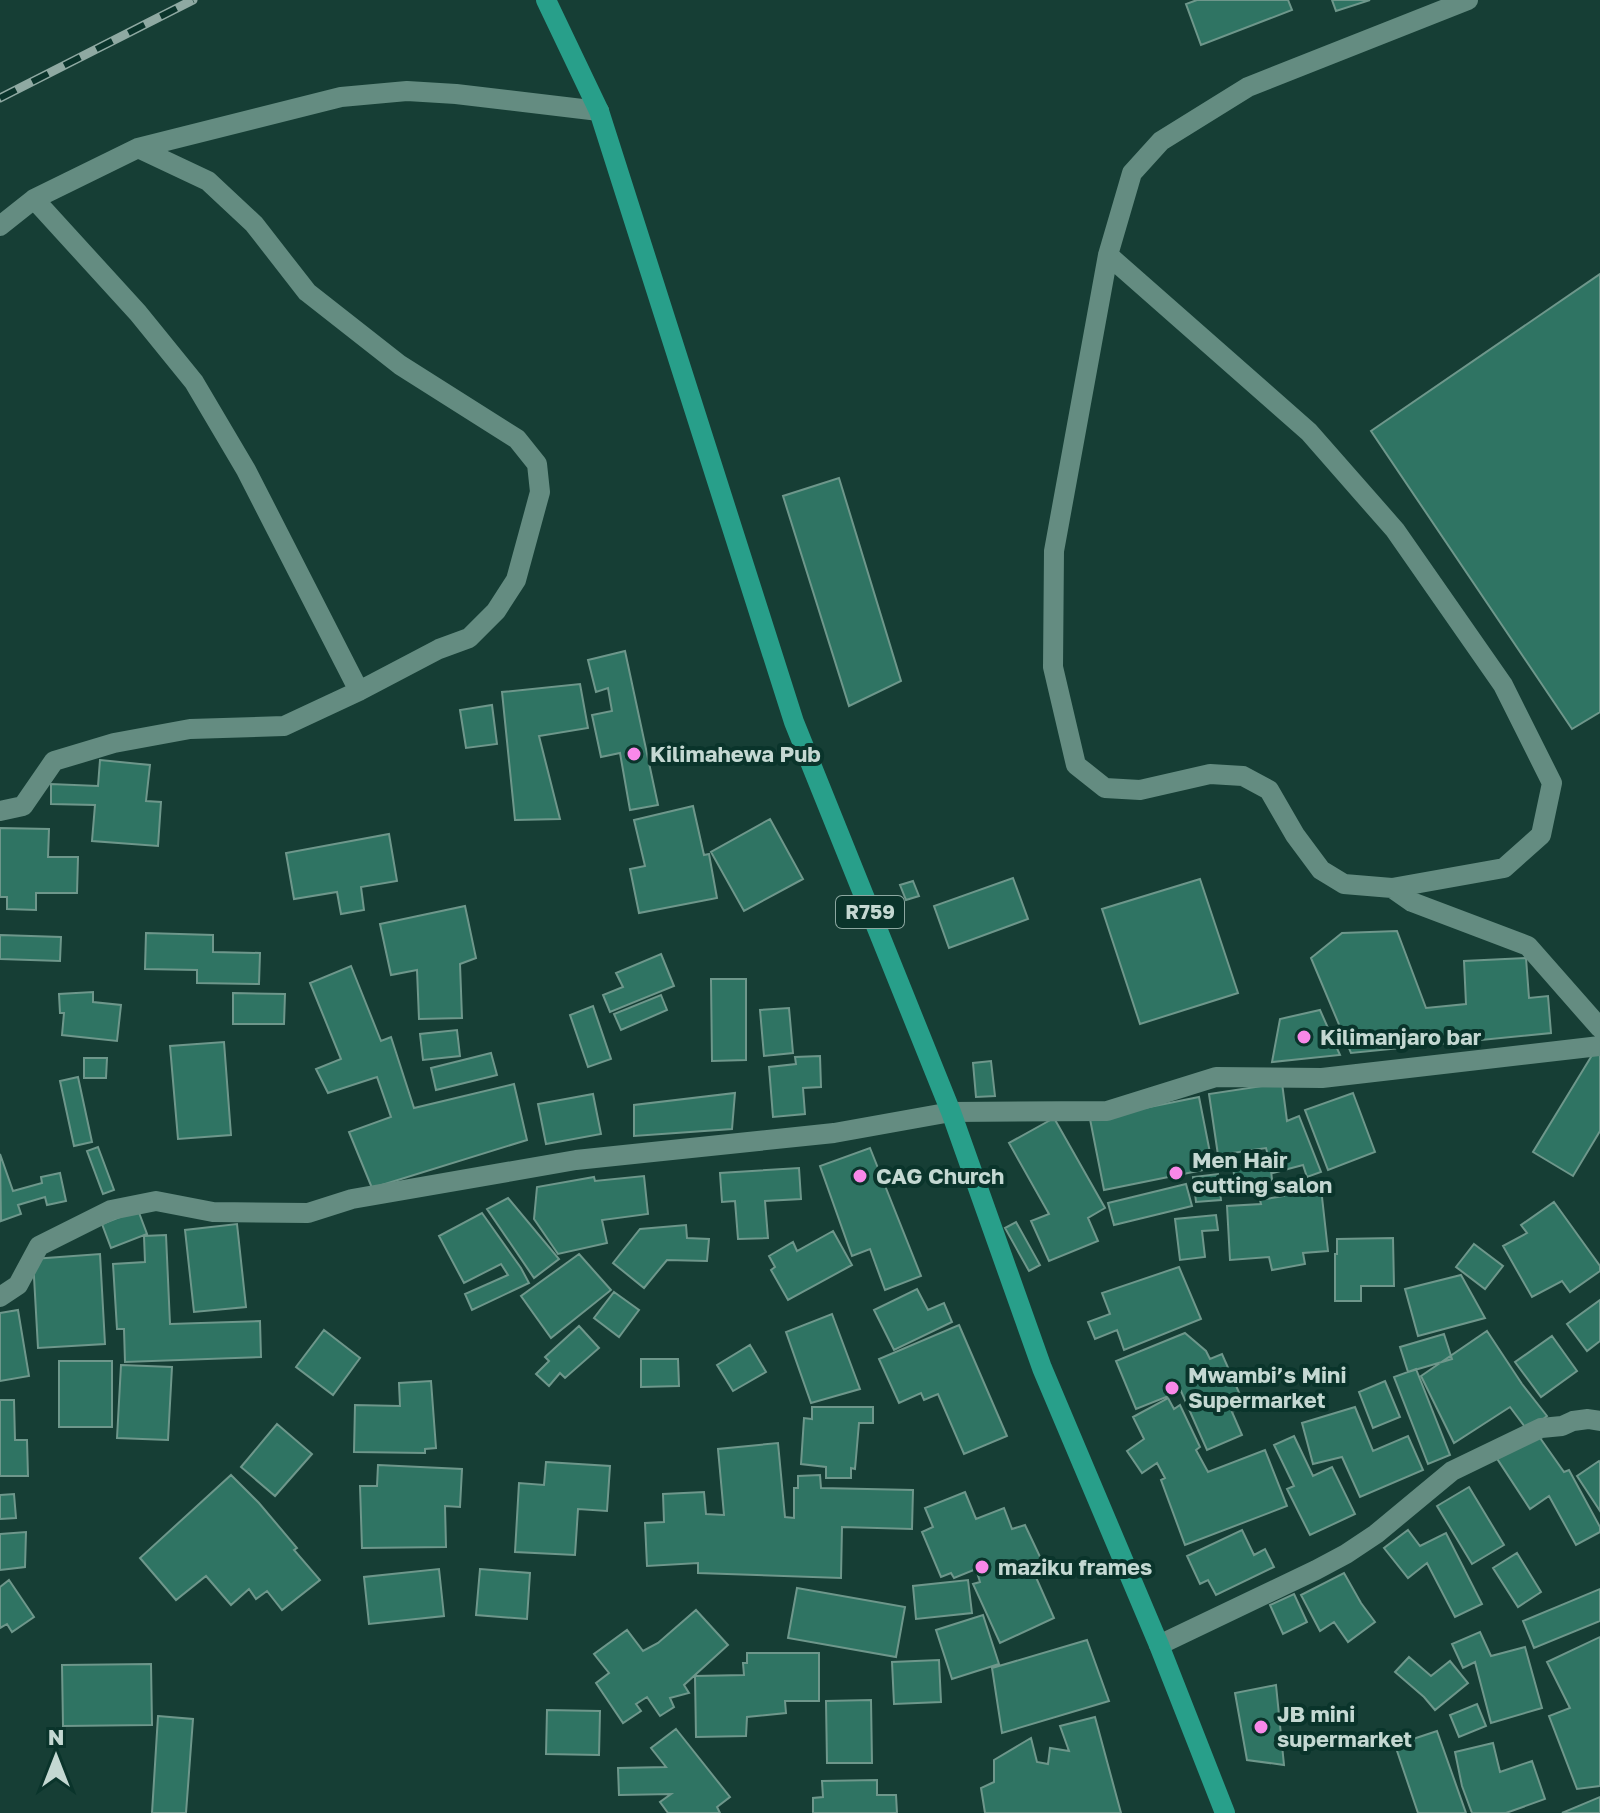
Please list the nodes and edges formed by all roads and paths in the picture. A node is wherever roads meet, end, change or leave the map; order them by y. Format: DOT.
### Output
graph roads {
  1 [pos="546,0"];
  2 [pos="1468,0"];
  3 [pos="599,111"];
  4 [pos="138,148"];
  5 [pos="34,199"];
  6 [pos="0,226"];
  7 [pos="1108,255"];
  8 [pos="359,691"];
  9 [pos="0,811"];
  10 [pos="1392,888"];
  11 [pos="1600,1028"];
  12 [pos="1600,1046"];
  13 [pos="951,1112"];
  14 [pos="0,1297"];
  15 [pos="1600,1421"];
  16 [pos="1159,1645"];
  17 [pos="1225,1813"];
  1 -- 3 [label="main road, R759"];
  2 -- 7 [label="street"];
  3 -- 4 [label="street"];
  3 -- 13 [label="main road, R759"];
  4 -- 5 [label="street"];
  4 -- 8 [label="street"];
  5 -- 6 [label="street"];
  5 -- 8 [label="street"];
  7 -- 10 [label="street"];
  7 -- 10 [label="street"];
  8 -- 9 [label="street"];
  10 -- 11 [label="street"];
  12 -- 13 [label="street"];
  13 -- 14 [label="street"];
  13 -- 16 [label="main road, R759"];
  15 -- 16 [label="street"];
  16 -- 17 [label="main road, R759"];
}
